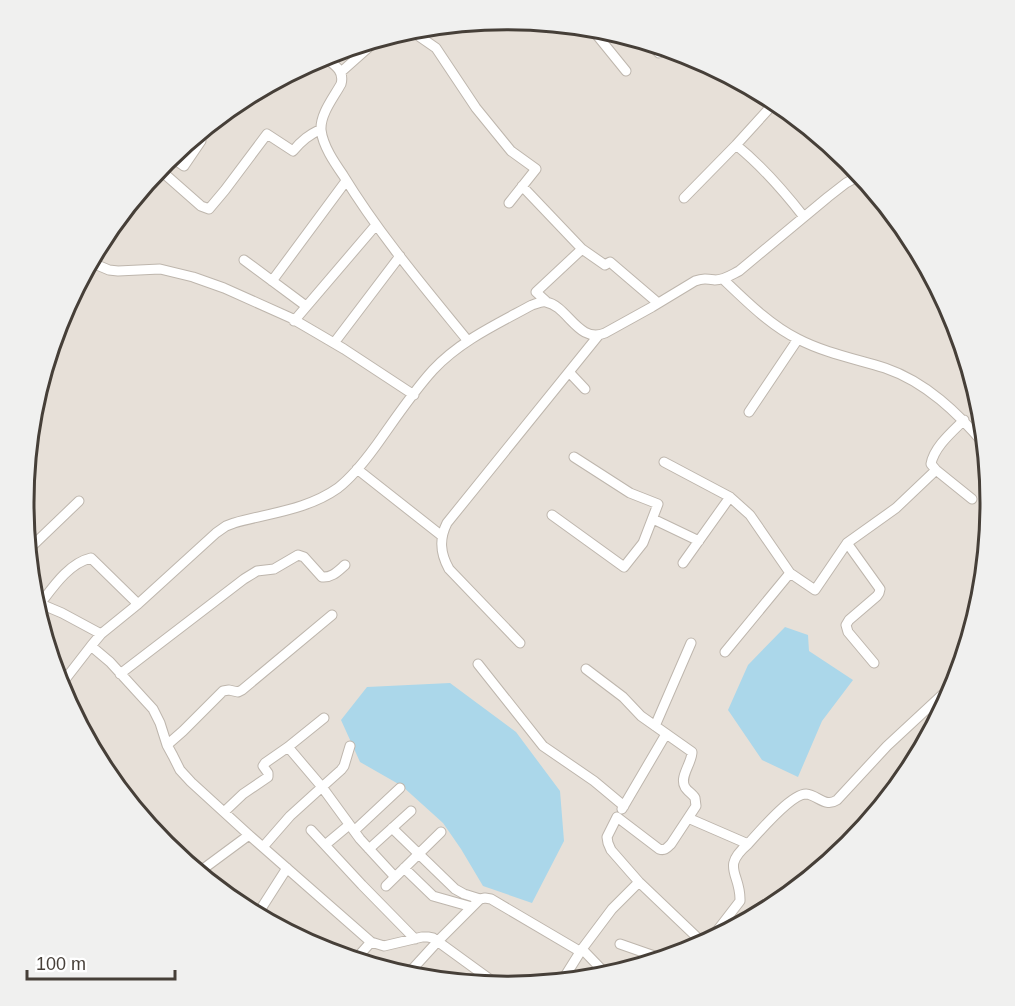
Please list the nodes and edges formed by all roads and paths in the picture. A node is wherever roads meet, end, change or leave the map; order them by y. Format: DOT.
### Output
graph roads {
  1 [pos="421,38"];
  2 [pos="600,39"];
  3 [pos="363,53"];
  4 [pos="333,63"];
  5 [pos="626,71"];
  6 [pos="341,72"];
  7 [pos="769,109"];
  8 [pos="321,129"];
  9 [pos="198,145"];
  10 [pos="736,145"];
  11 [pos="179,163"];
  12 [pos="167,176"];
  13 [pos="852,180"];
  14 [pos="346,181"];
  15 [pos="522,186"];
  16 [pos="684,198"];
  17 [pos="508,203"];
  18 [pos="804,217"];
  19 [pos="376,225"];
  20 [pos="582,249"];
  21 [pos="400,256"];
  22 [pos="244,260"];
  23 [pos="98,265"];
  24 [pos="723,279"];
  25 [pos="272,281"];
  26 [pos="547,302"];
  27 [pos="658,303"];
  28 [pos="306,306"];
  29 [pos="294,321"];
  30 [pos="598,336"];
  31 [pos="798,339"];
  32 [pos="468,341"];
  33 [pos="334,342"];
  34 [pos="569,372"];
  35 [pos="585,389"];
  36 [pos="414,395"];
  37 [pos="749,412"];
  38 [pos="964,420"];
  39 [pos="975,433"];
  40 [pos="574,457"];
  41 [pos="664,462"];
  42 [pos="357,469"];
  43 [pos="936,470"];
  44 [pos="730,497"];
  45 [pos="972,499"];
  46 [pos="80,501"];
  47 [pos="552,515"];
  48 [pos="653,519"];
  49 [pos="442,536"];
  50 [pos="37,541"];
  51 [pos="699,541"];
  52 [pos="847,543"];
  53 [pos="683,563"];
  54 [pos="345,566"];
  55 [pos="790,573"];
  56 [pos="44,595"];
  57 [pos="138,604"];
  58 [pos="47,606"];
  59 [pos="332,615"];
  60 [pos="101,634"];
  61 [pos="691,643"];
  62 [pos="520,644"];
  63 [pos="91,645"];
  64 [pos="725,652"];
  65 [pos="874,663"];
  66 [pos="478,664"];
  67 [pos="586,669"];
  68 [pos="120,674"];
  69 [pos="68,676"];
  70 [pos="936,704"];
  71 [pos="324,718"];
  72 [pos="655,726"];
  73 [pos="666,734"];
  74 [pos="167,745"];
  75 [pos="350,746"];
  76 [pos="288,747"];
  77 [pos="322,787"];
  78 [pos="400,788"];
  79 [pos="624,806"];
  80 [pos="411,811"];
  81 [pos="224,812"];
  82 [pos="617,817"];
  83 [pos="688,819"];
  84 [pos="352,828"];
  85 [pos="392,828"];
  86 [pos="311,830"];
  87 [pos="441,832"];
  88 [pos="249,835"];
  89 [pos="748,844"];
  90 [pos="325,845"];
  91 [pos="263,847"];
  92 [pos="369,849"];
  93 [pos="418,854"];
  94 [pos="206,867"];
  95 [pos="287,868"];
  96 [pos="404,868"];
  97 [pos="395,877"];
  98 [pos="639,882"];
  99 [pos="386,886"];
  100 [pos="480,899"];
  101 [pos="262,907"];
  102 [pos="472,908"];
  103 [pos="722,924"];
  104 [pos="696,937"];
  105 [pos="415,939"];
  106 [pos="438,941"];
  107 [pos="371,942"];
  108 [pos="620,944"];
  109 [pos="582,950"];
  110 [pos="361,953"];
  111 [pos="650,954"];
  112 [pos="414,967"];
  113 [pos="600,967"];
  114 [pos="568,972"];
  115 [pos="485,975"];
  1 -- 15 [label="street"];
  2 -- 5 [label="street"];
  3 -- 6 [label="street"];
  4 -- 6 [label="street"];
  6 -- 8 [label="street"];
  7 -- 10 [label="street"];
  8 -- 12 [label="street"];
  8 -- 14 [label="street"];
  9 -- 11 [label="street"];
  10 -- 16 [label="street"];
  10 -- 18 [label="street"];
  13 -- 18 [label="street"];
  14 -- 19 [label="street"];
  14 -- 25 [label="street"];
  15 -- 17 [label="street"];
  15 -- 20 [label="street"];
  18 -- 24 [label="street"];
  19 -- 21 [label="street"];
  19 -- 28 [label="street"];
  20 -- 26 [label="street"];
  20 -- 27 [label="street"];
  21 -- 32 [label="street"];
  21 -- 33 [label="street"];
  22 -- 25 [label="street"];
  23 -- 29 [label="street"];
  24 -- 27 [label="street"];
  24 -- 31 [label="street"];
  25 -- 28 [label="street"];
  26 -- 30 [label="street"];
  26 -- 32 [label="street"];
  27 -- 30 [label="street"];
  28 -- 29 [label="street"];
  29 -- 33 [label="street"];
  30 -- 34 [label="street"];
  31 -- 37 [label="street"];
  31 -- 38 [label="street"];
  32 -- 36 [label="street"];
  33 -- 36 [label="street"];
  34 -- 35 [label="street"];
  34 -- 49 [label="street"];
  36 -- 42 [label="street"];
  38 -- 39 [label="street"];
  38 -- 43 [label="street"];
  40 -- 48 [label="street"];
  41 -- 44 [label="street"];
  42 -- 49 [label="street"];
  42 -- 57 [label="street"];
  43 -- 45 [label="street"];
  43 -- 52 [label="street"];
  44 -- 51 [label="street"];
  44 -- 55 [label="street"];
  46 -- 50 [label="street"];
  47 -- 48 [label="street"];
  48 -- 51 [label="street"];
  49 -- 62 [label="street"];
  51 -- 53 [label="street"];
  52 -- 55 [label="street"];
  52 -- 65 [label="street"];
  54 -- 68 [label="street"];
  55 -- 64 [label="street"];
  56 -- 57 [label="street"];
  57 -- 60 [label="street"];
  58 -- 60 [label="street"];
  59 -- 74 [label="street"];
  60 -- 63 [label="street"];
  61 -- 72 [label="street"];
  63 -- 68 [label="street"];
  63 -- 69 [label="street"];
  66 -- 79 [label="street"];
  67 -- 72 [label="street"];
  68 -- 74 [label="street"];
  70 -- 89 [label="street"];
  71 -- 76 [label="street"];
  72 -- 73 [label="street"];
  73 -- 79 [label="street"];
  73 -- 83 [label="street"];
  74 -- 81 [label="street"];
  75 -- 77 [label="street"];
  76 -- 77 [label="street"];
  76 -- 81 [label="street"];
  77 -- 84 [label="street"];
  77 -- 91 [label="street"];
  78 -- 84 [label="street"];
  79 -- 82 [label="street"];
  80 -- 85 [label="street"];
  81 -- 88 [label="street"];
  82 -- 83 [label="street"];
  82 -- 98 [label="street"];
  83 -- 89 [label="street"];
  84 -- 90 [label="street"];
  84 -- 92 [label="street"];
  85 -- 92 [label="street"];
  85 -- 93 [label="street"];
  86 -- 90 [label="street"];
  87 -- 93 [label="street"];
  88 -- 91 [label="street"];
  88 -- 94 [label="street"];
  89 -- 103 [label="street"];
  90 -- 105 [label="street"];
  91 -- 95 [label="street"];
  92 -- 97 [label="street"];
  93 -- 96 [label="street"];
  93 -- 100 [label="street"];
  95 -- 101 [label="street"];
  95 -- 107 [label="street"];
  96 -- 97 [label="street"];
  96 -- 102 [label="street"];
  97 -- 99 [label="street"];
  98 -- 104 [label="street"];
  98 -- 109 [label="street"];
  100 -- 102 [label="street"];
  100 -- 109 [label="street"];
  102 -- 106 [label="street"];
  105 -- 106 [label="street"];
  105 -- 107 [label="street"];
  106 -- 112 [label="street"];
  106 -- 115 [label="street"];
  107 -- 110 [label="street"];
  108 -- 111 [label="street"];
  109 -- 113 [label="street"];
  109 -- 114 [label="street"];
}
